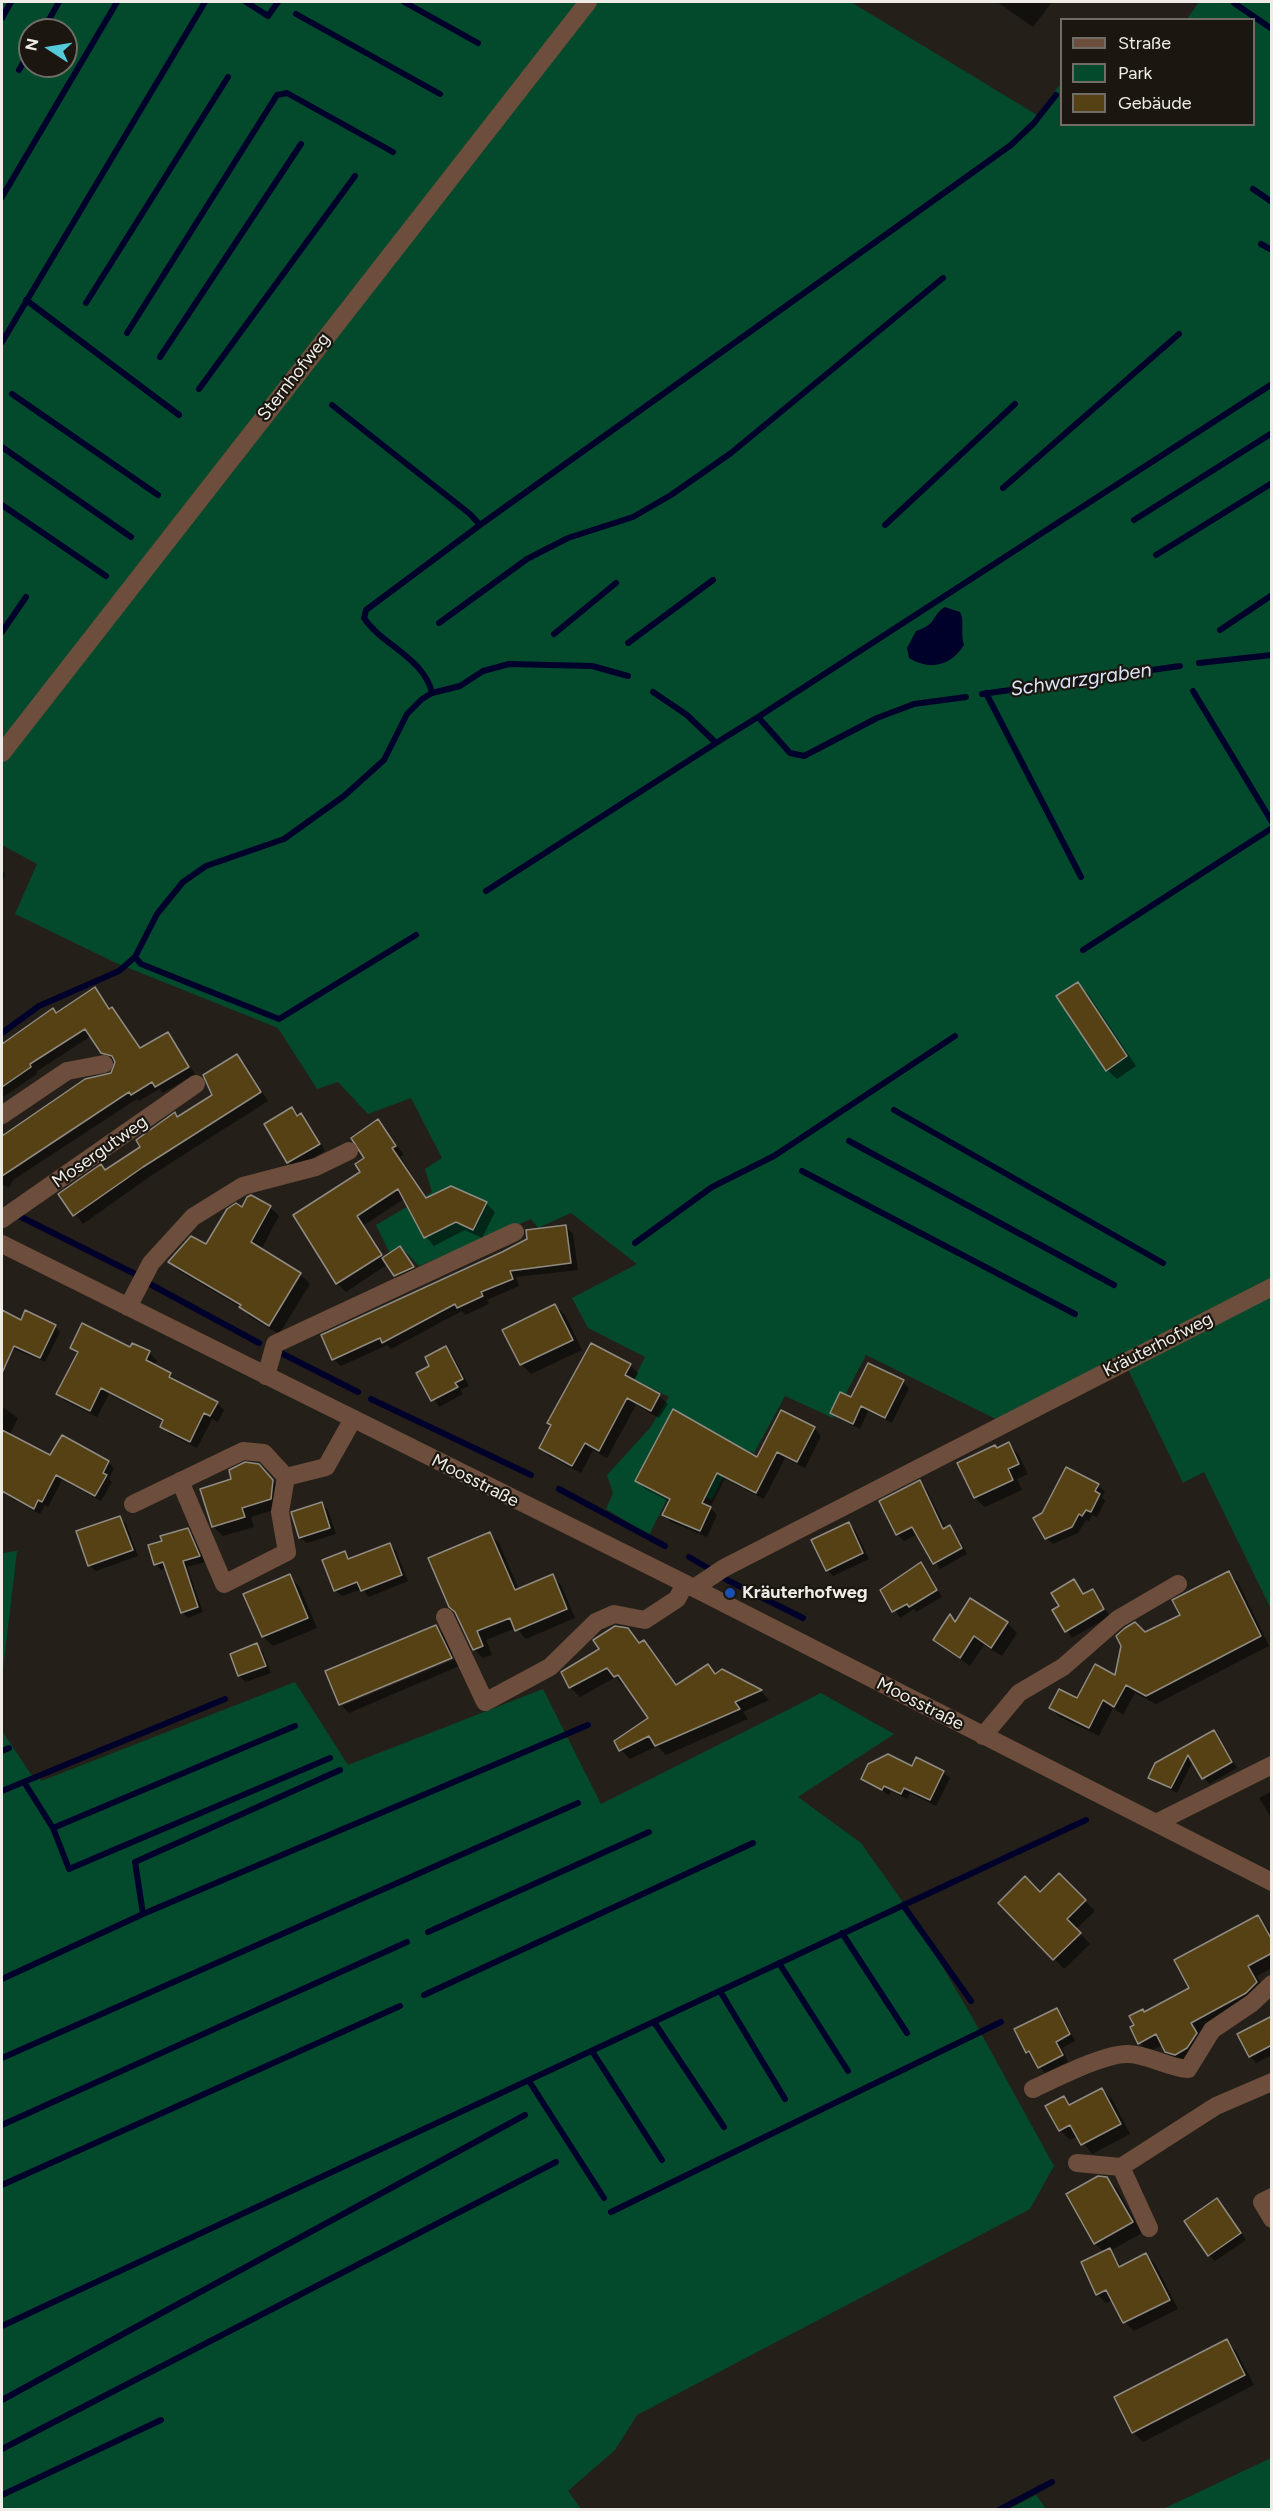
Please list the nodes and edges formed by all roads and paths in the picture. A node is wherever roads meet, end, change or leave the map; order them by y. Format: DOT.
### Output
graph roads {
  1 [pos="588,2"];
  2 [pos="2,753"];
  3 [pos="104,1064"];
  4 [pos="196,1084"];
  5 [pos="2,1115"];
  6 [pos="350,1151"];
  7 [pos="2,1219"];
  8 [pos="515,1232"];
  9 [pos="2,1244"];
  10 [pos="1272,1287"];
  11 [pos="128,1307"];
  12 [pos="266,1376"];
  13 [pos="353,1419"];
  14 [pos="286,1477"];
  15 [pos="180,1481"];
  16 [pos="133,1504"];
  17 [pos="1178,1584"];
  18 [pos="689,1586"];
  19 [pos="445,1617"];
  20 [pos="983,1736"];
  21 [pos="1272,1765"];
  22 [pos="1156,1823"];
  23 [pos="1272,1882"];
  24 [pos="1272,1984"];
  25 [pos="1272,2082"];
  26 [pos="1033,2088"];
  27 [pos="1077,2163"];
  28 [pos="1121,2167"];
  29 [pos="1267,2199"];
  30 [pos="1272,2219"];
  31 [pos="1149,2229"];
  1 -- 2 [label="street, Sternhofweg"];
  3 -- 5 [label="street"];
  4 -- 7 [label="street, Mosergutweg"];
  6 -- 11 [label="street"];
  8 -- 12 [label="street"];
  9 -- 11 [label="street, Moosstraße"];
  10 -- 18 [label="street, Kräuterhofweg"];
  11 -- 12 [label="street, Moosstraße"];
  12 -- 13 [label="street, Moosstraße"];
  13 -- 14 [label="street"];
  13 -- 18 [label="street, Moosstraße"];
  14 -- 15 [label="street"];
  14 -- 15 [label="street"];
  15 -- 16 [label="street"];
  17 -- 20 [label="street"];
  18 -- 19 [label="street"];
  18 -- 20 [label="street, Moosstraße"];
  20 -- 22 [label="street, Moosstraße"];
  21 -- 22 [label="street"];
  22 -- 23 [label="street, Moosstraße"];
  24 -- 26 [label="street"];
  25 -- 28 [label="street"];
  27 -- 28 [label="street"];
  28 -- 31 [label="street"];
  29 -- 30 [label="street"];
}
